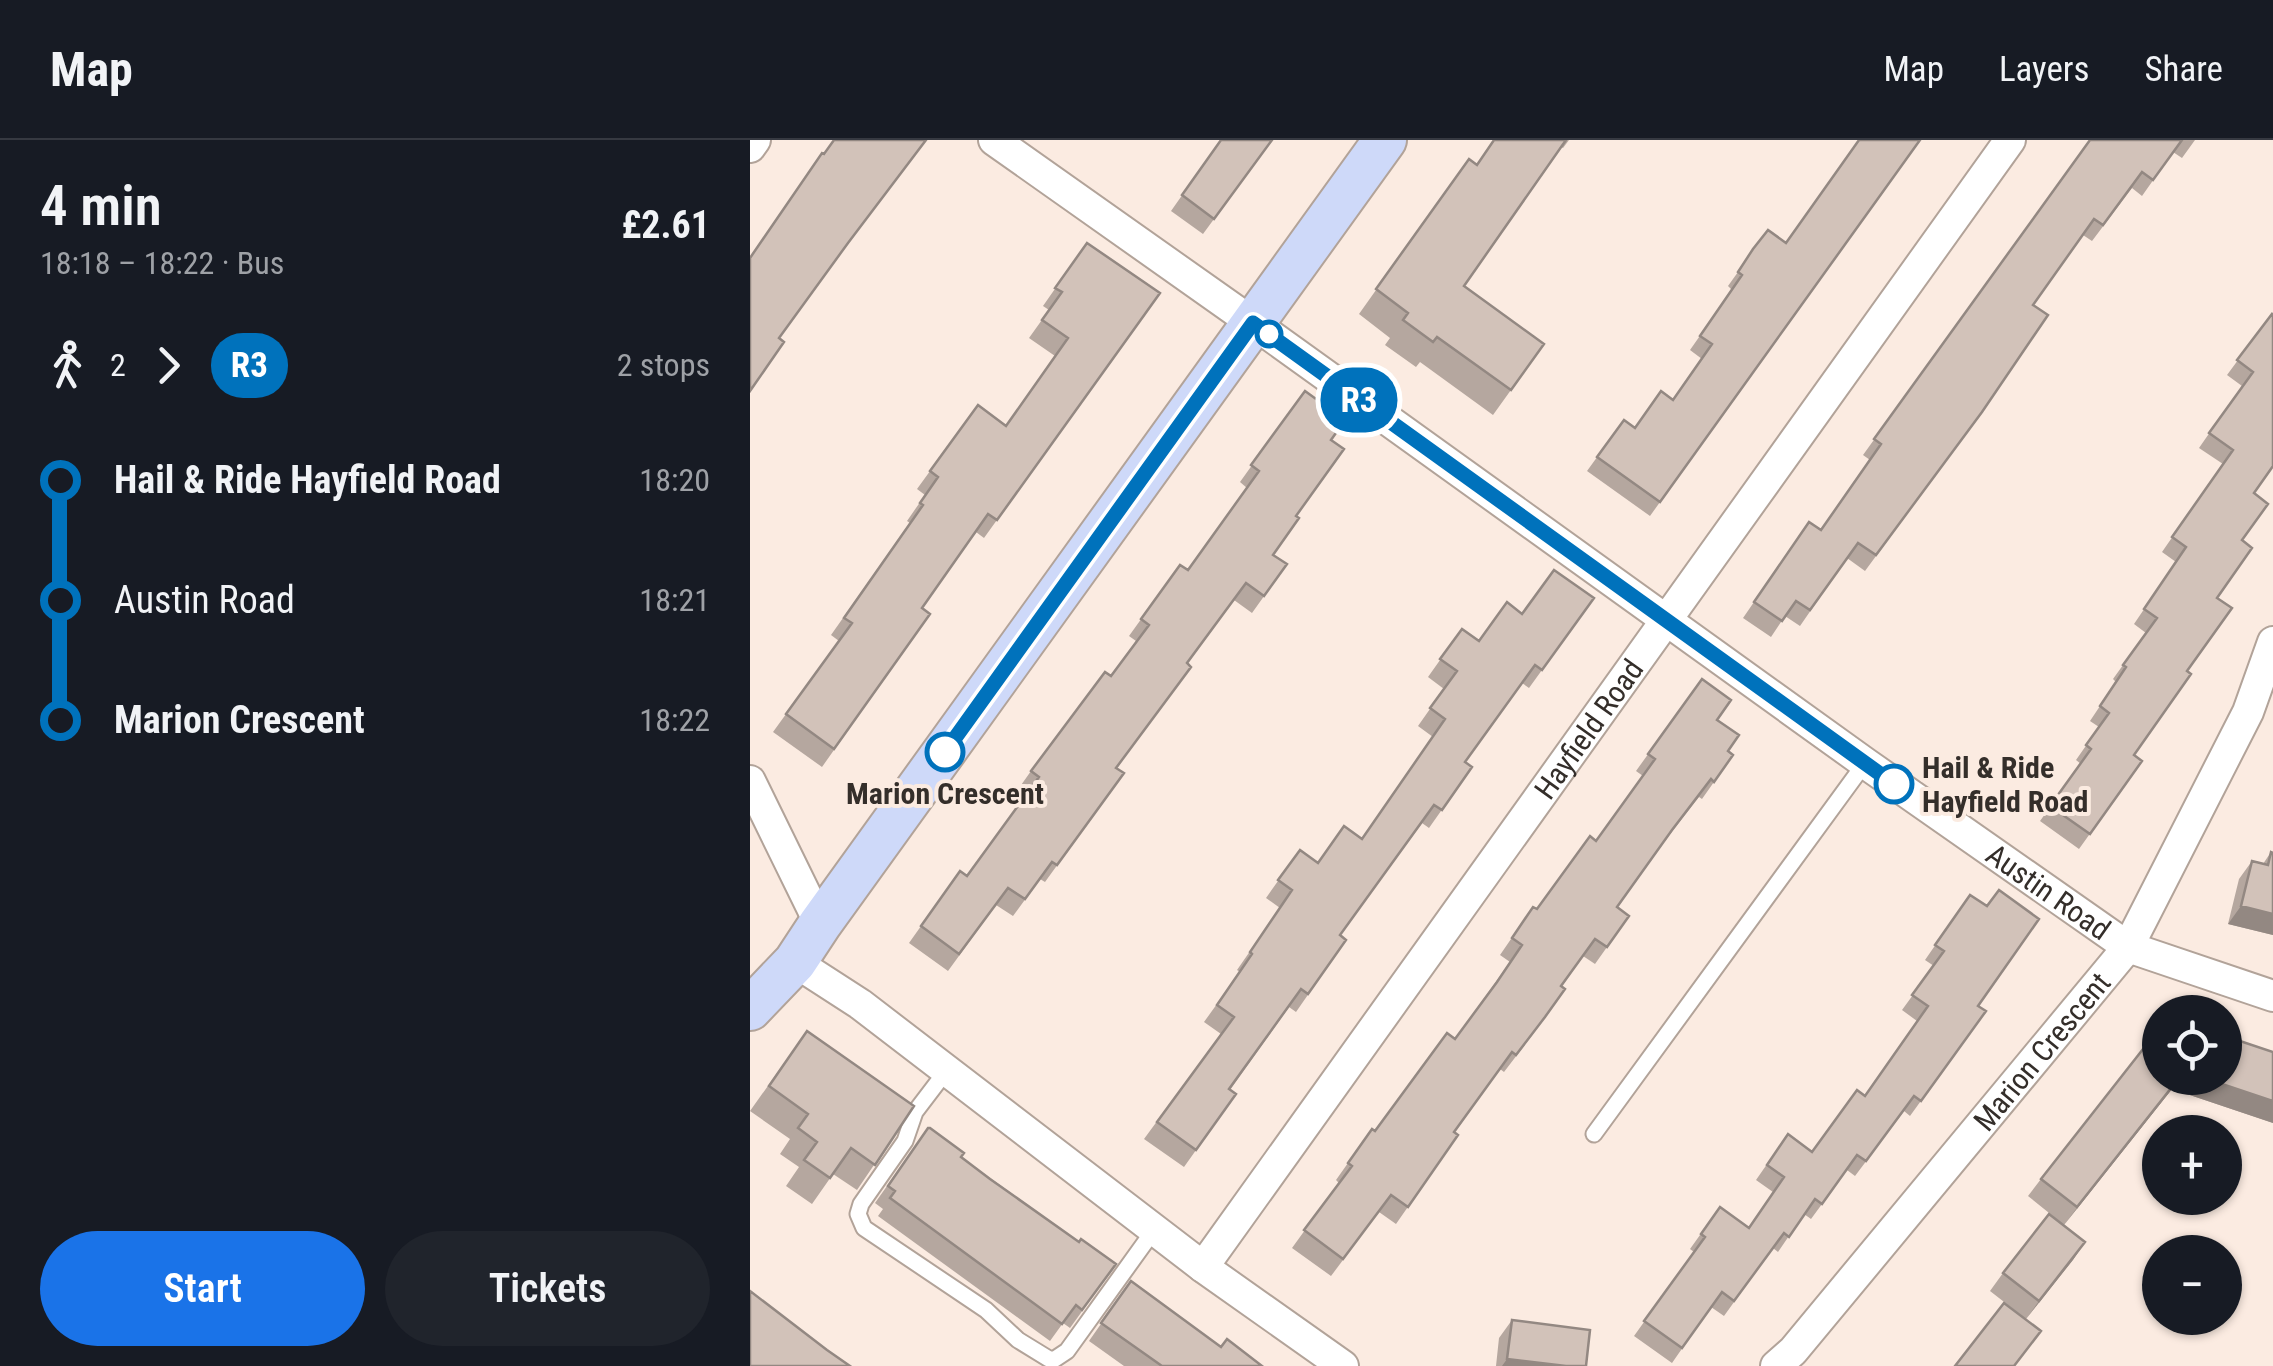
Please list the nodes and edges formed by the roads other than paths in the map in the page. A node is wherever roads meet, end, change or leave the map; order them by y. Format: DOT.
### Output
graph roads {
  1 [pos="755,140"];
  2 [pos="994,140"];
  3 [pos="1385,140"];
  4 [pos="2010,140"];
  5 [pos="750,147"];
  6 [pos="1253,323"];
  7 [pos="1666,621"];
  8 [pos="2273,642"];
  9 [pos="1865,763"];
  10 [pos="750,781"];
  11 [pos="820,924"];
  12 [pos="2128,947"];
  13 [pos="795,962"];
  14 [pos="2273,996"];
  15 [pos="750,1009"];
  16 [pos="947,1070"];
  17 [pos="1594,1134"];
  18 [pos="1154,1230"];
  19 [pos="1202,1267"];
  20 [pos="1343,1366"];
  21 [pos="1776,1366"];
  1 -- 5 [label="street"];
  2 -- 6 [label="street, Austin Road"];
  3 -- 6 [label="street"];
  4 -- 7 [label="street, Hayfield Road"];
  6 -- 7 [label="street, Austin Road"];
  6 -- 11 [label="street"];
  7 -- 9 [label="street, Austin Road"];
  7 -- 19 [label="street, Hayfield Road"];
  8 -- 12 [label="street, Marion Crescent"];
  9 -- 12 [label="street, Austin Road"];
  9 -- 17 [label="lane"];
  10 -- 11 [label="street"];
  11 -- 13 [label="street"];
  12 -- 14 [label="street, Austin Road"];
  12 -- 21 [label="street, Marion Crescent"];
  13 -- 15 [label="street"];
  13 -- 16 [label="street"];
  16 -- 18 [label="street"];
  16 -- 18 [label="lane"];
  18 -- 19 [label="street"];
  19 -- 20 [label="street"];
}
